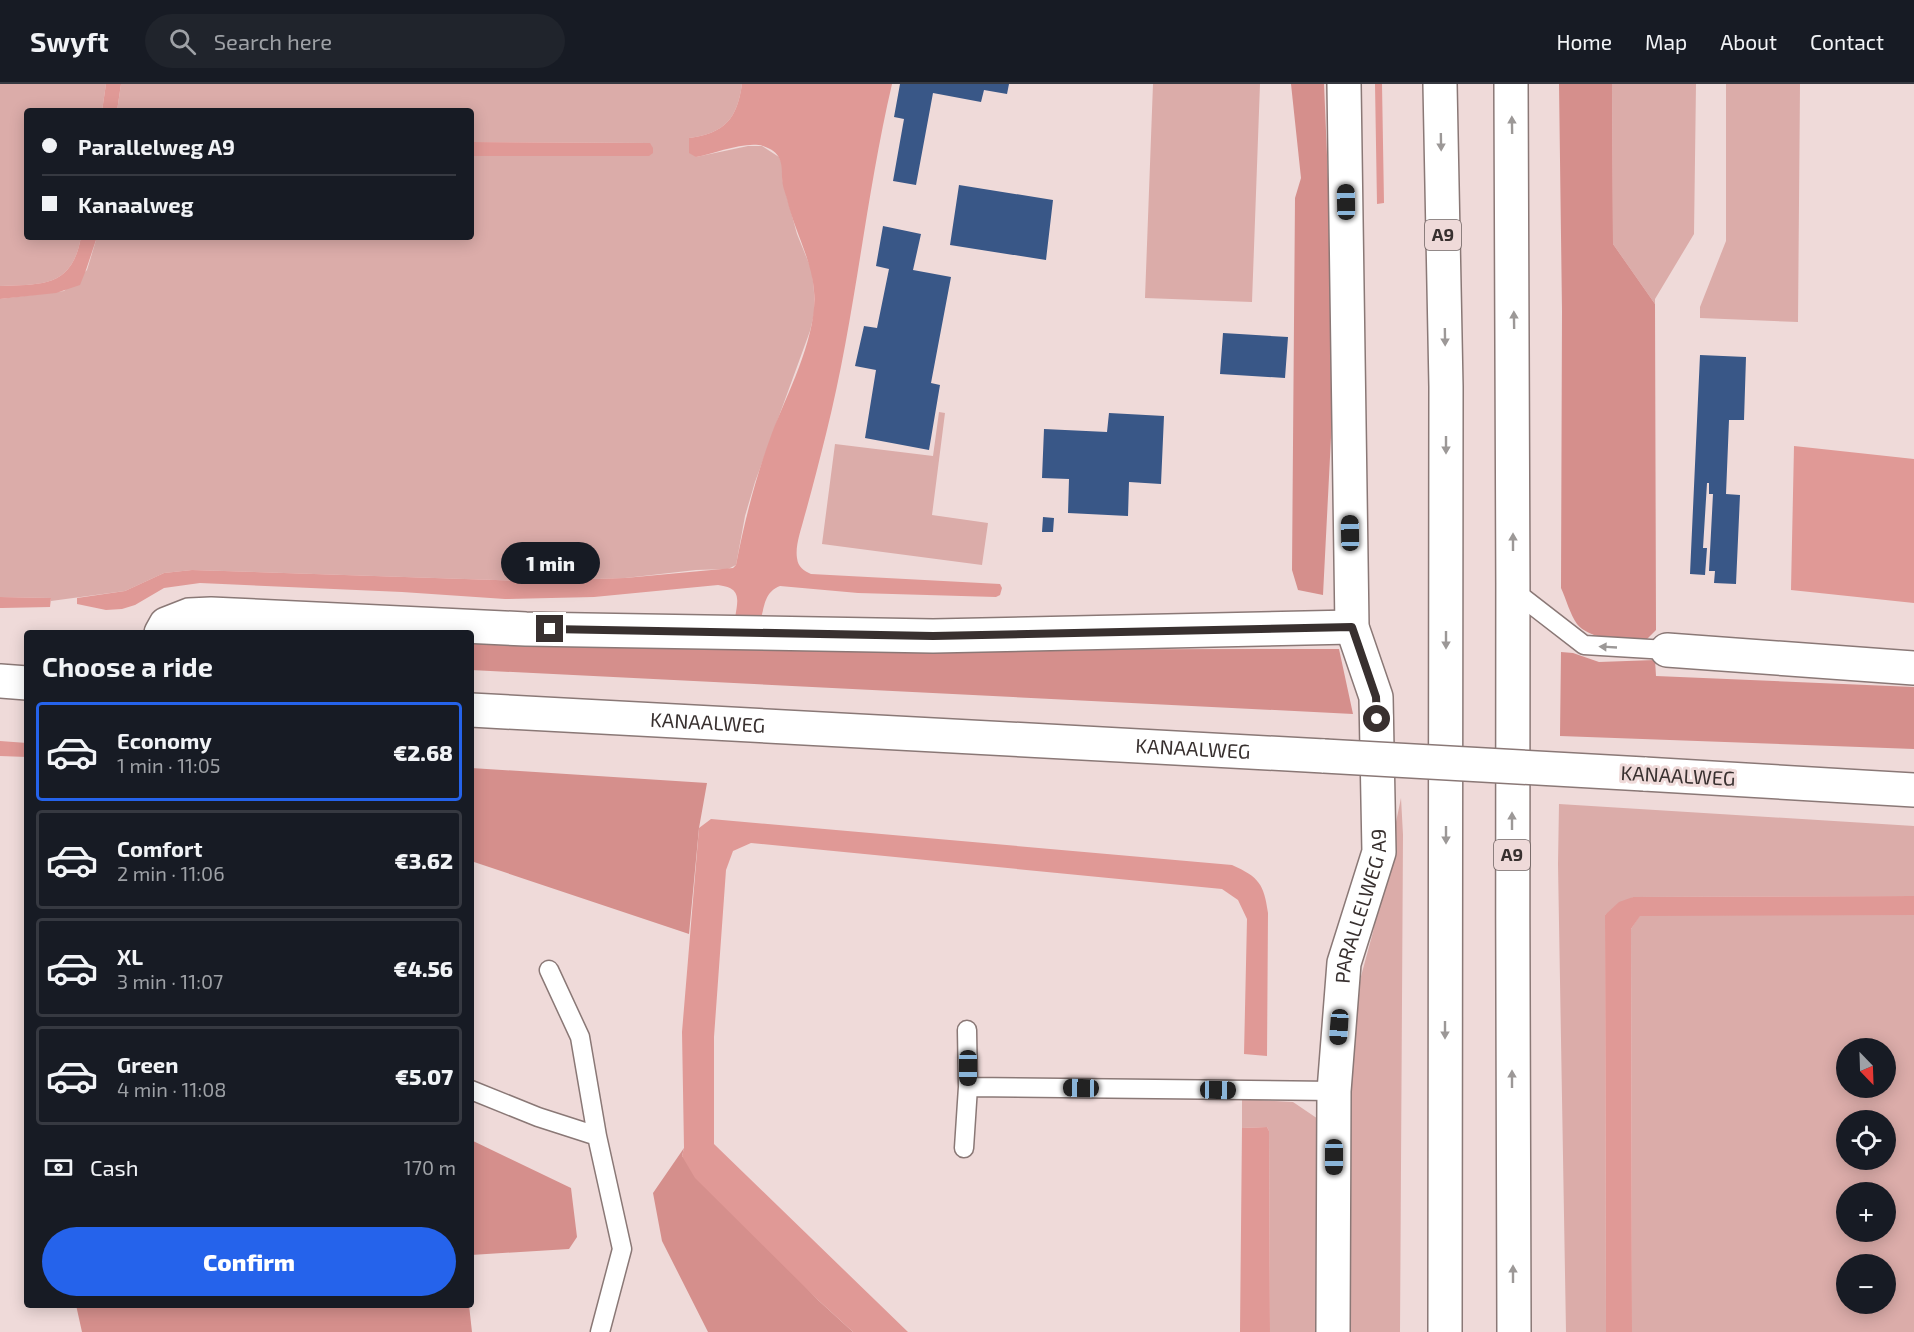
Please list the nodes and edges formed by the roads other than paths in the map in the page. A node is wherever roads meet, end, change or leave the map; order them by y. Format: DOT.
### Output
graph roads {
  1 [pos="1344,84"];
  2 [pos="1440,84"];
  3 [pos="1511,84"];
  4 [pos="1513,590"];
  5 [pos="1352,627"];
  6 [pos="163,630"];
  7 [pos="1667,650"];
  8 [pos="1914,668"];
  9 [pos="0,681"];
  10 [pos="24,683"];
  11 [pos="474,710"];
  12 [pos="1914,790"];
  13 [pos="549,970"];
  14 [pos="967,1030"];
  15 [pos="968,1087"];
  16 [pos="474,1091"];
  17 [pos="1334,1091"];
  18 [pos="597,1136"];
  19 [pos="964,1148"];
  20 [pos="600,1332"];
  21 [pos="1333,1332"];
  22 [pos="1445,1332"];
  23 [pos="1514,1332"];
  1 -- 5 [label="main road, PARALLELWEG A9"];
  2 -- 22 [label="main road, A9, one-way"];
  4 -- 3 [label="main road, A9, one-way"];
  7 -- 4 [label="lane, one-way"];
  23 -- 4 [label="main road, A9, one-way"];
  5 -- 6 [label="main road"];
  5 -- 17 [label="main road, PARALLELWEG A9"];
  7 -- 8 [label="main road"];
  9 -- 10 [label="main road"];
  11 -- 12 [label="main road, KANAALWEG, bridge"];
  13 -- 18 [label="lane"];
  14 -- 15 [label="lane"];
  15 -- 17 [label="lane"];
  15 -- 19 [label="lane"];
  16 -- 18 [label="lane"];
  17 -- 21 [label="main road, PARALLELWEG A9"];
  18 -- 20 [label="lane"];
}
